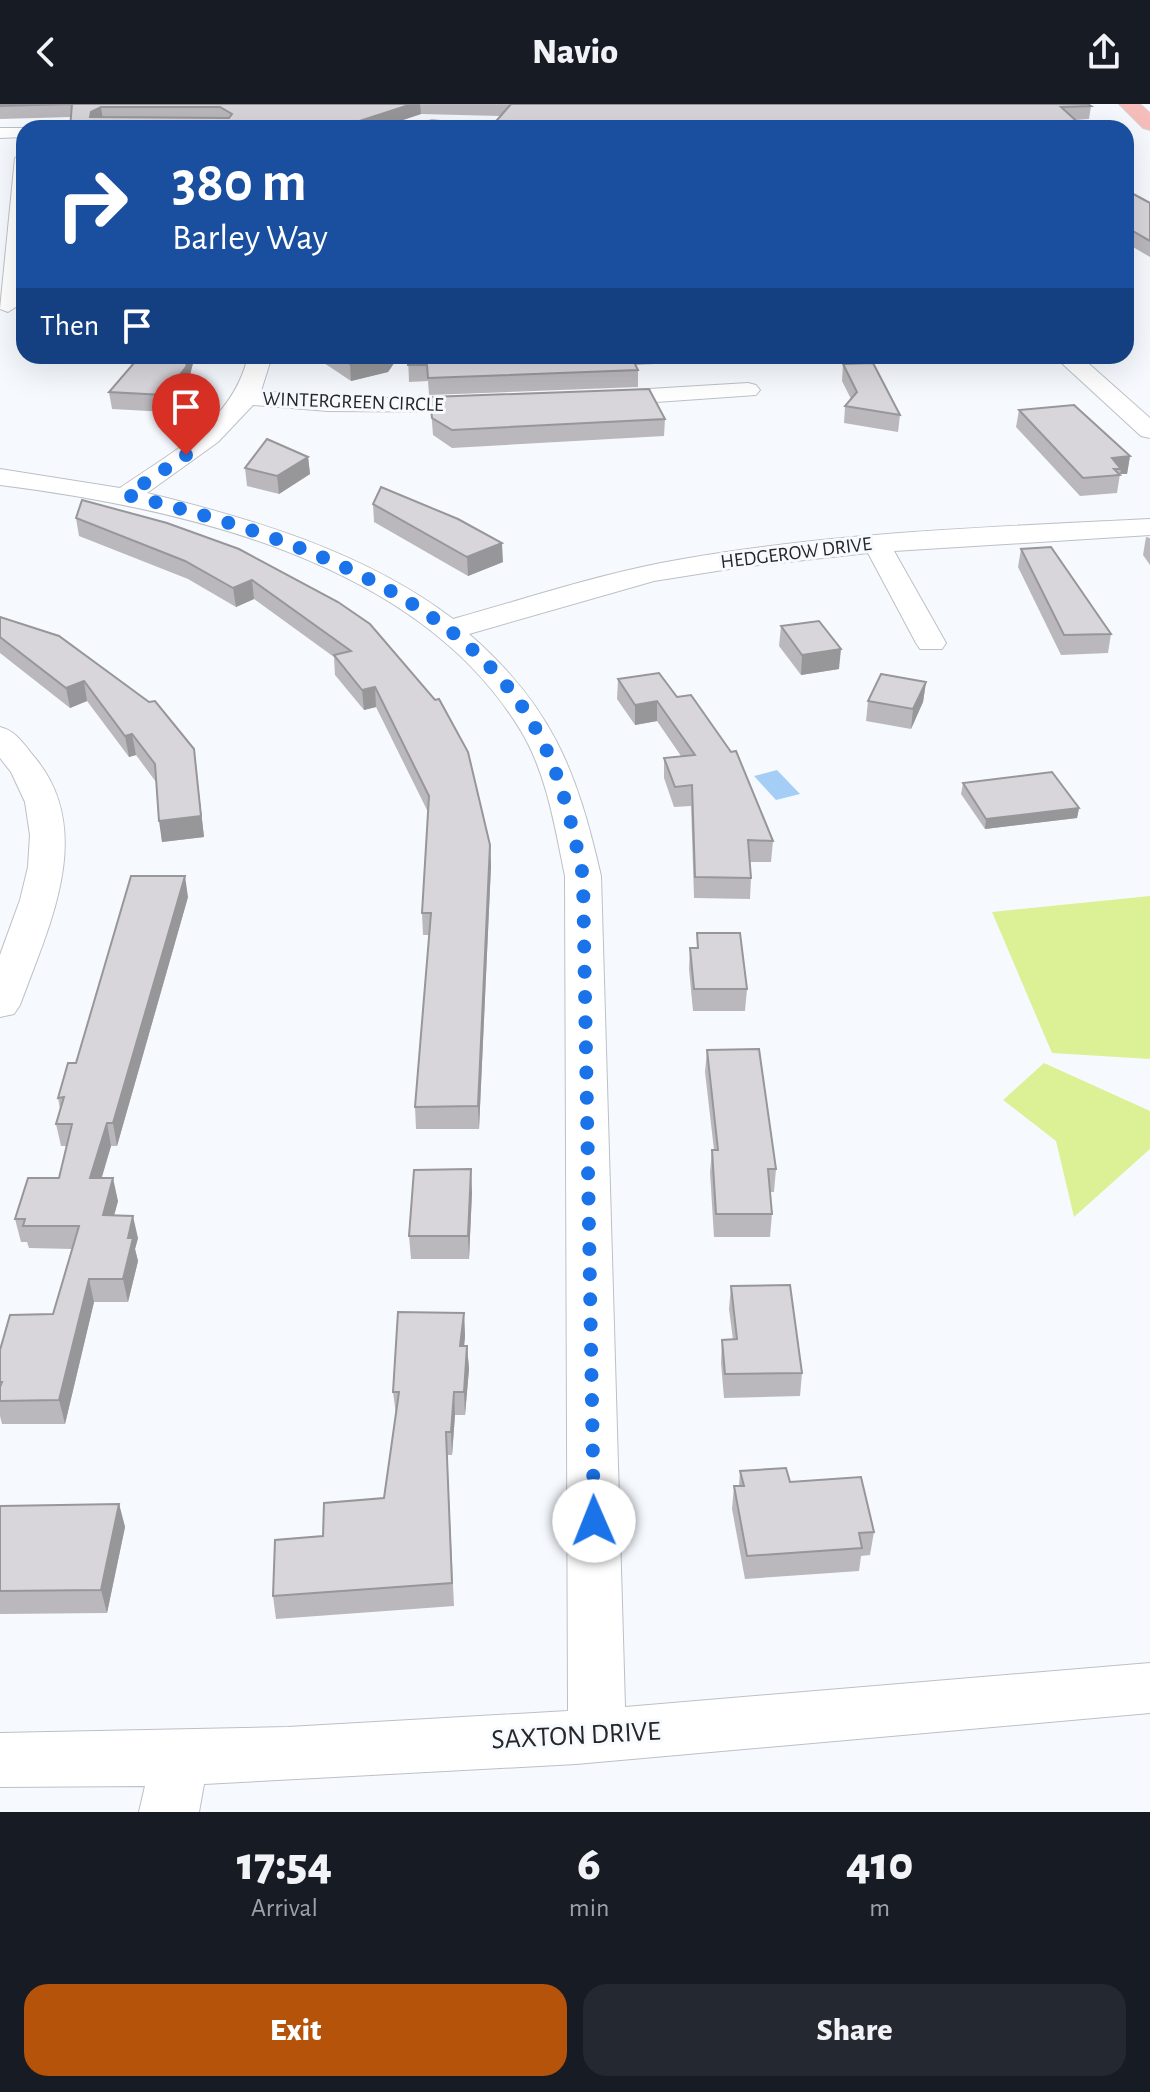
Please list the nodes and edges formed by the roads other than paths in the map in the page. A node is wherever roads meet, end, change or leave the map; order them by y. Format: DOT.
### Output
graph roads {
  1 [pos="1129,104"];
  2 [pos="1150,124"];
  3 [pos="16,184"];
  4 [pos="9,207"];
  5 [pos="11,304"];
  6 [pos="259,364"];
  7 [pos="1075,364"];
  8 [pos="748,390"];
  9 [pos="245,397"];
  10 [pos="581,400"];
  11 [pos="505,404"];
  12 [pos="1150,431"];
  13 [pos="0,477"];
  14 [pos="127,495"];
  15 [pos="1150,527"];
  16 [pos="876,543"];
  17 [pos="449,630"];
  18 [pos="931,643"];
  19 [pos="0,737"];
  20 [pos="0,1005"];
  21 [pos="1150,1688"];
  22 [pos="597,1734"];
  23 [pos="0,1760"];
  24 [pos="174,1786"];
  1 -- 2 [label="main road"];
  3 -- 4 [label="street"];
  4 -- 5 [label="street"];
  6 -- 9 [label="street"];
  7 -- 12 [label="street"];
  8 -- 10 [label="street"];
  9 -- 11 [label="street, WINTERGREEN CIRCLE"];
  9 -- 14 [label="street"];
  13 -- 14 [label="street"];
  14 -- 17 [label="street"];
  15 -- 16 [label="street, HEDGEROW DRIVE"];
  16 -- 17 [label="street, HEDGEROW DRIVE"];
  16 -- 18 [label="street"];
  17 -- 22 [label="street"];
  19 -- 20 [label="street"];
  21 -- 22 [label="street, SAXTON DRIVE"];
  22 -- 24 [label="street, SAXTON DRIVE"];
  23 -- 24 [label="street, SAXTON DRIVE"];
}
